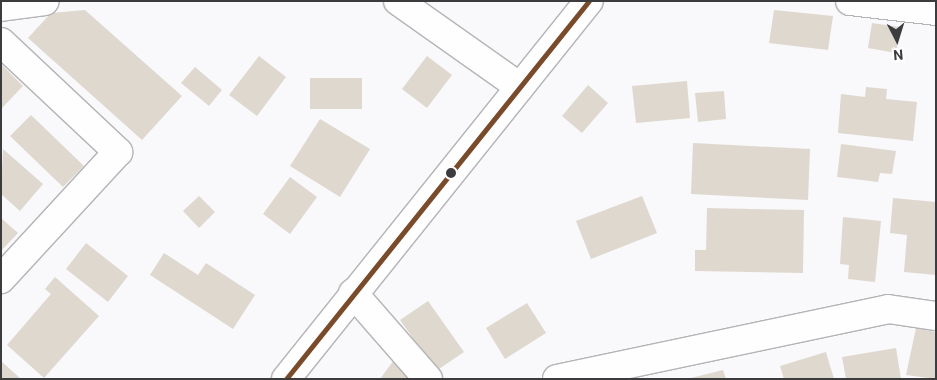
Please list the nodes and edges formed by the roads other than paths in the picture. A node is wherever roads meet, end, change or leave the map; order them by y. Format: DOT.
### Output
graph roads {
  1 [pos="46,1"];
  2 [pos="398,1"];
  3 [pos="589,1"];
  4 [pos="850,1"];
  5 [pos="1,7"];
  6 [pos="936,11"];
  7 [pos="1,42"];
  8 [pos="520,87"];
  9 [pos="1,279"];
  10 [pos="352,294"];
  11 [pos="936,316"];
  12 [pos="286,379"];
  13 [pos="428,379"];
  14 [pos="557,379"];
  1 -- 5 [label="street"];
  2 -- 8 [label="street"];
  3 -- 8 [label="street"];
  4 -- 6 [label="street"];
  7 -- 9 [label="street"];
  8 -- 10 [label="street"];
  10 -- 12 [label="street"];
  10 -- 13 [label="street"];
  11 -- 14 [label="street"];
}
